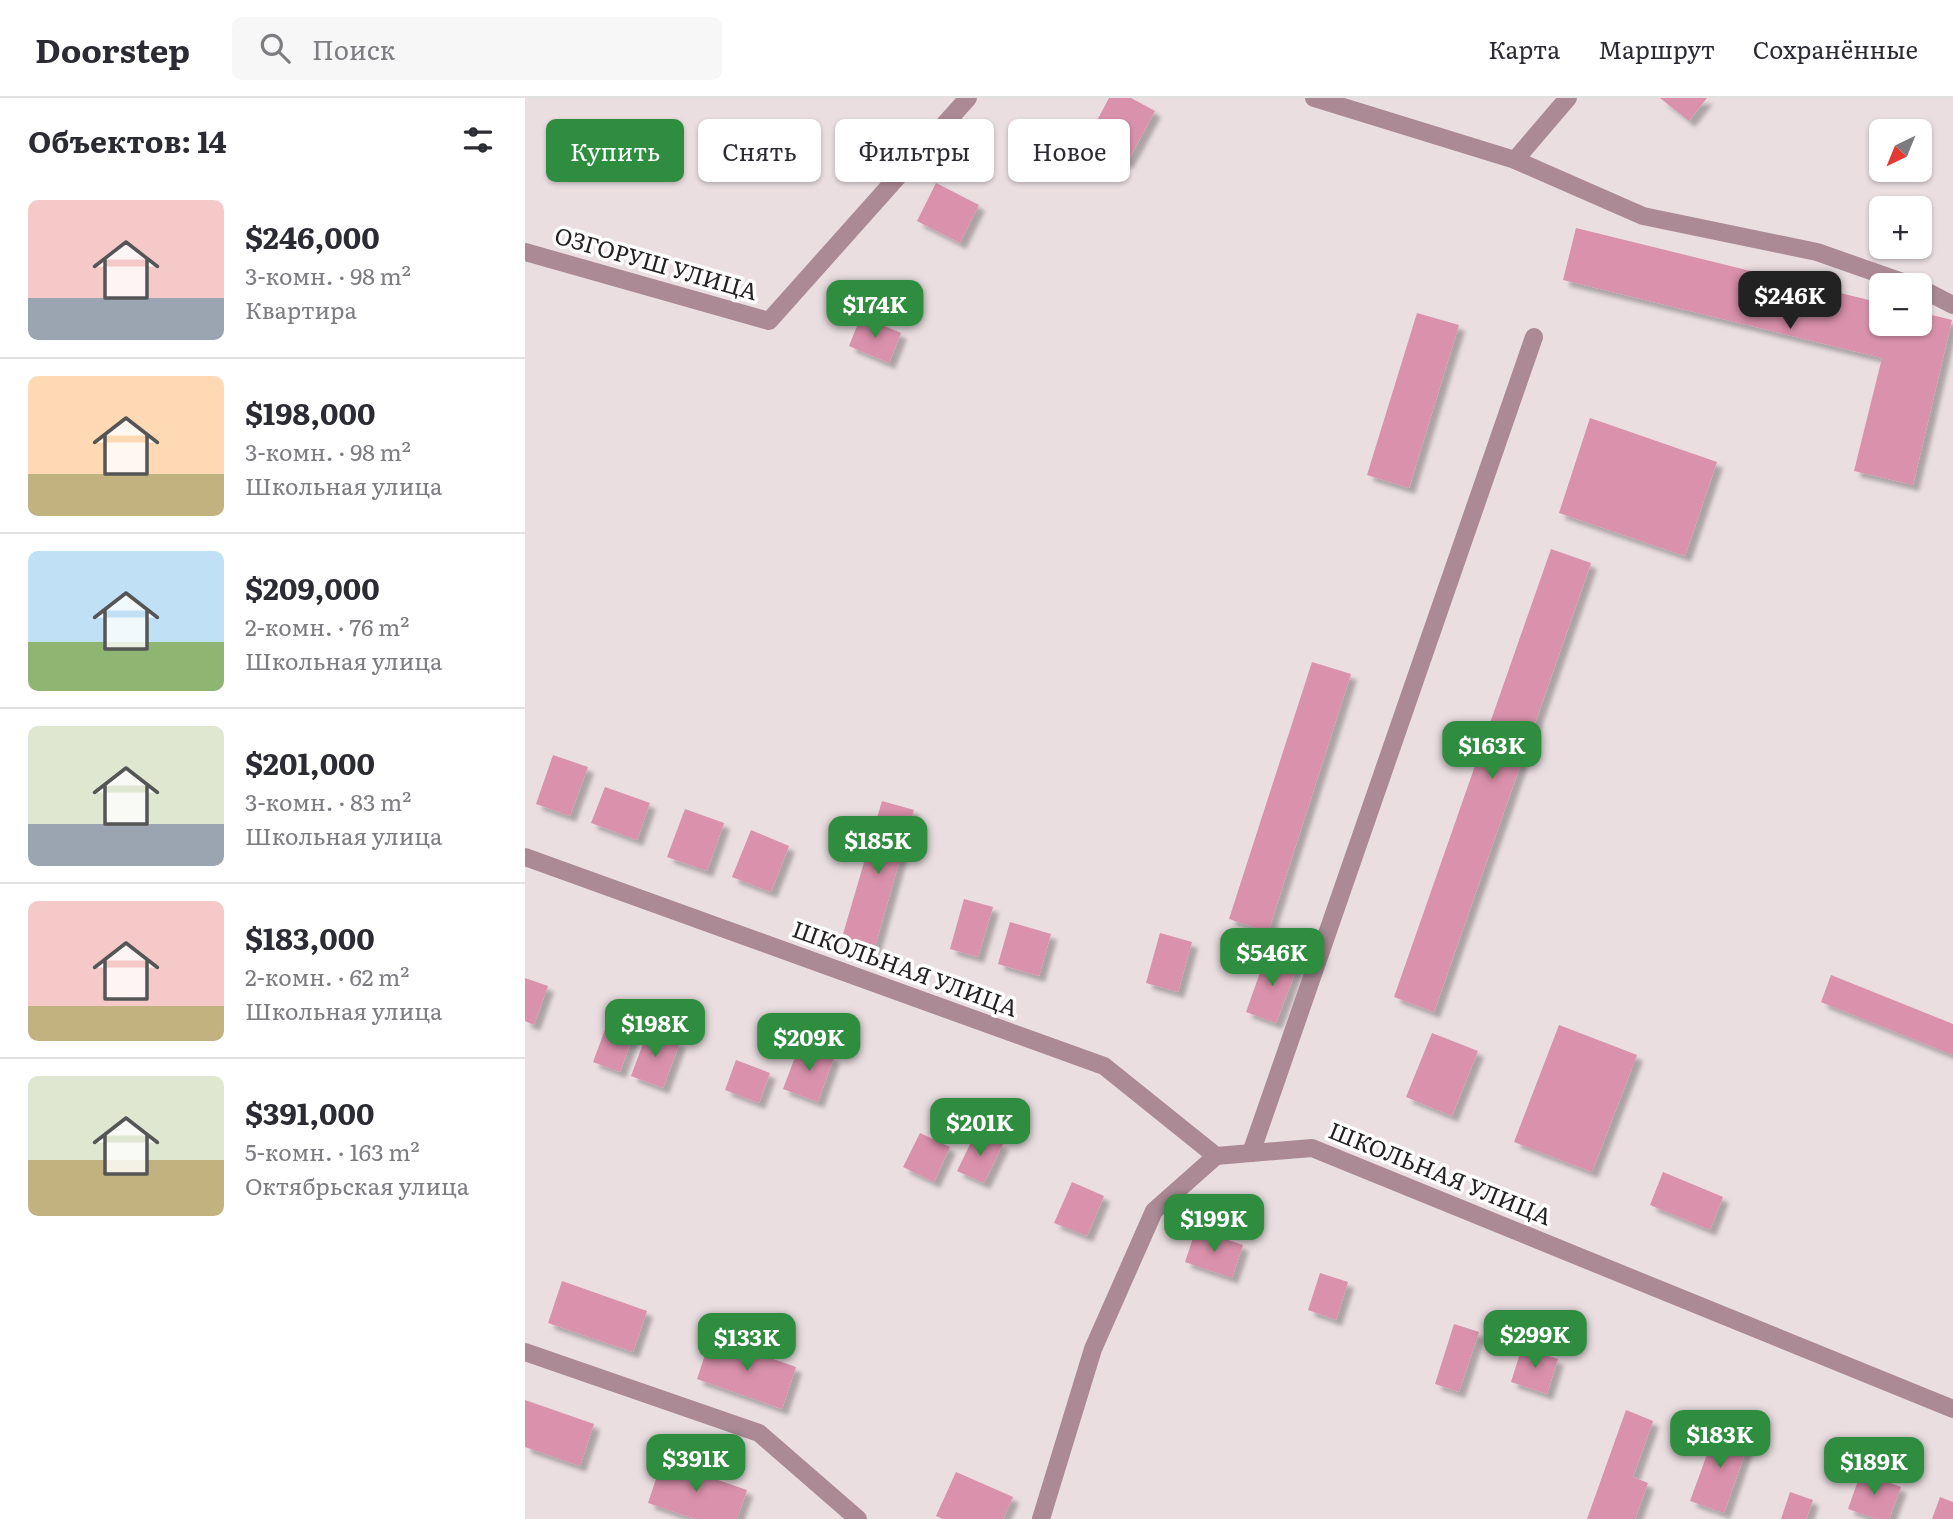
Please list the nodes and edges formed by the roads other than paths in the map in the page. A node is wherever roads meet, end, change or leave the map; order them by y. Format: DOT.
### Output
graph roads {
  1 [pos="968,98"];
  2 [pos="1314,98"];
  3 [pos="1568,98"];
  4 [pos="1515,160"];
  5 [pos="525,252"];
  6 [pos="1877,273"];
  7 [pos="1932,294"];
  8 [pos="1953,304"];
  9 [pos="1534,337"];
  10 [pos="525,857"];
  11 [pos="1251,1153"];
  12 [pos="1216,1156"];
  13 [pos="525,1352"];
  14 [pos="1953,1409"];
  15 [pos="858,1519"];
  16 [pos="1041,1519"];
  1 -- 5 [label="street, ОЗГОРУШ УЛИЦА"];
  2 -- 4 [label="street"];
  3 -- 4 [label="street"];
  4 -- 6 [label="street"];
  7 -- 8 [label="street"];
  9 -- 11 [label="street"];
  10 -- 12 [label="street, ШКОЛЬНАЯ УЛИЦА"];
  11 -- 12 [label="street, ШКОЛЬНАЯ УЛИЦА"];
  11 -- 14 [label="street, ШКОЛЬНАЯ УЛИЦА"];
  12 -- 16 [label="street"];
  13 -- 15 [label="street"];
}
